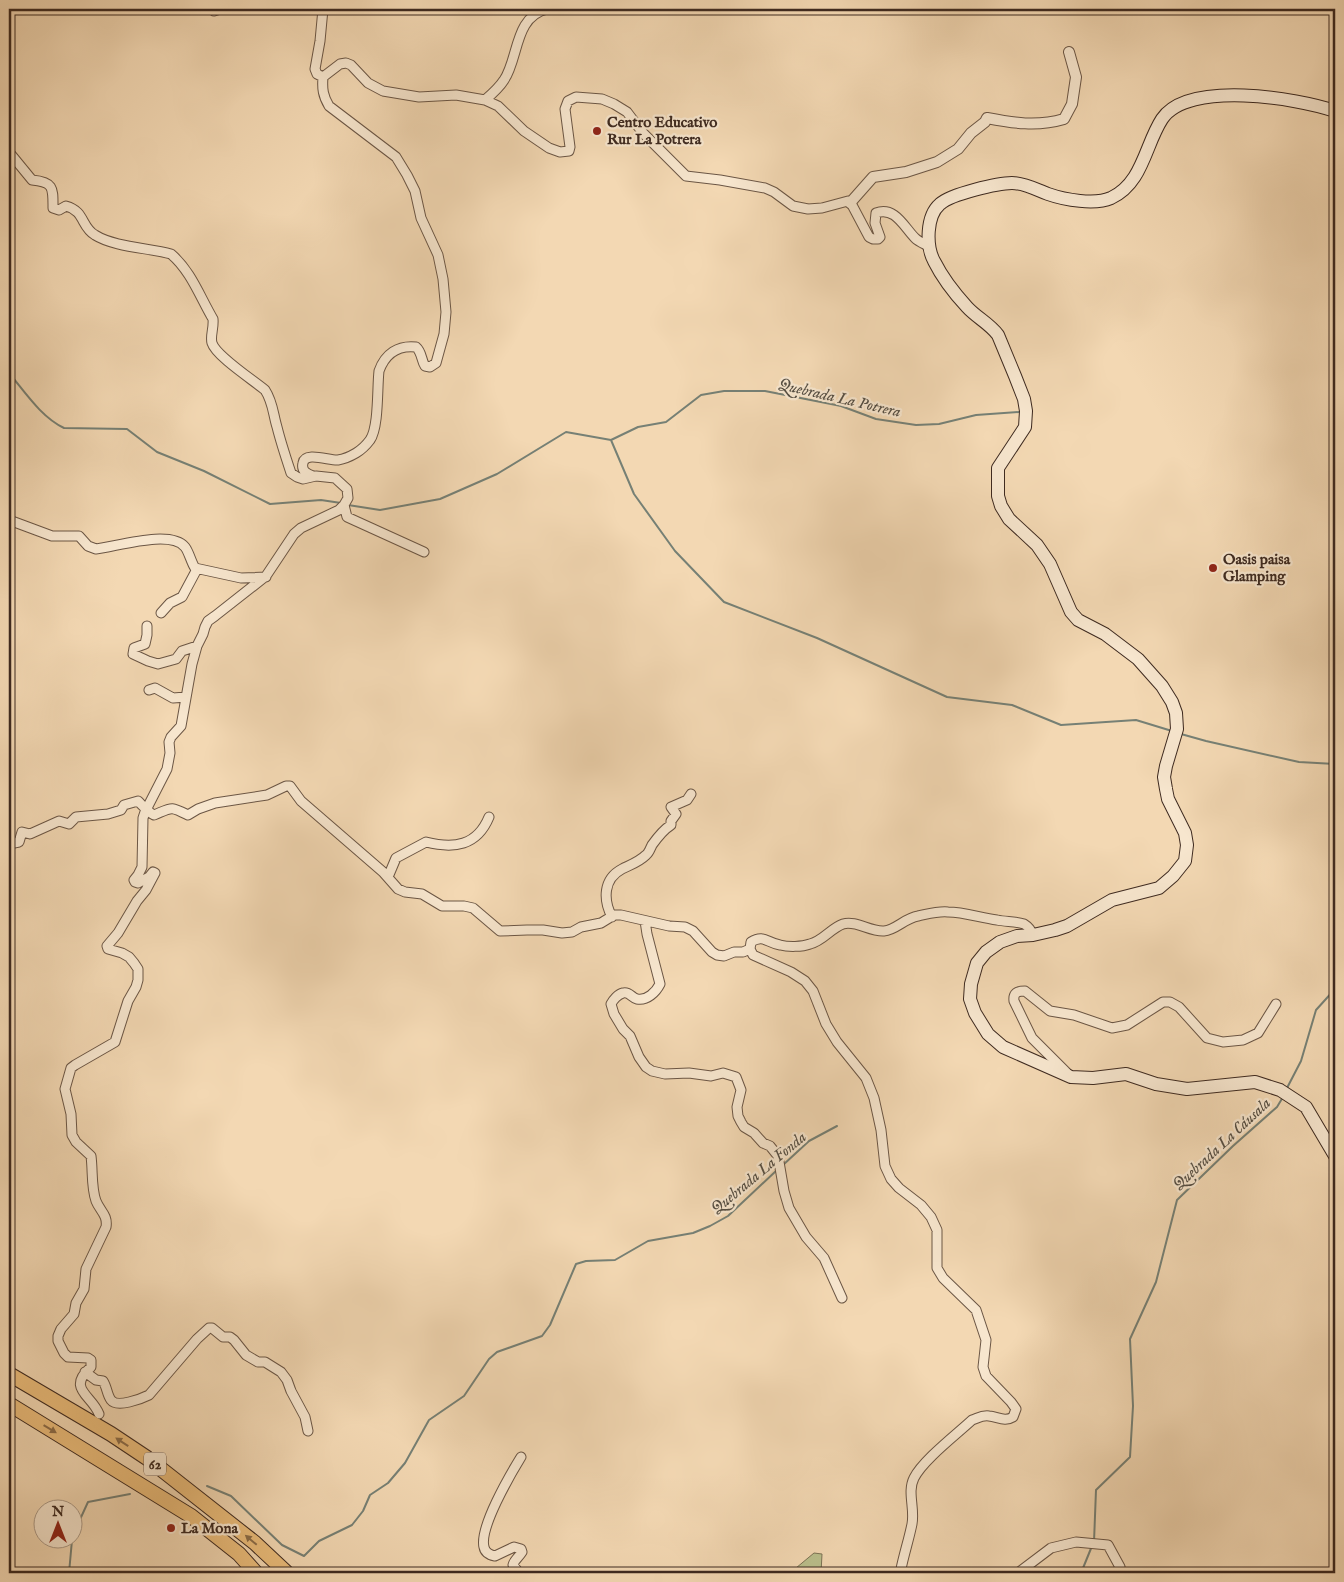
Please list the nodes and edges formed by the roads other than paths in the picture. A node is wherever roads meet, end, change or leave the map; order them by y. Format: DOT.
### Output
graph roads {
  1 [pos="212,9"];
  2 [pos="220,9"];
  3 [pos="323,9"];
  4 [pos="547,9"];
  5 [pos="583,9"];
  6 [pos="605,9"];
  7 [pos="1070,52"];
  8 [pos="324,77"];
  9 [pos="485,100"];
  10 [pos="1335,111"];
  11 [pos="9,152"];
  12 [pos="850,203"];
  13 [pos="930,247"];
  14 [pos="313,476"];
  15 [pos="346,501"];
  16 [pos="9,520"];
  17 [pos="424,552"];
  18 [pos="198,569"];
  19 [pos="266,576"];
  20 [pos="160,613"];
  21 [pos="147,626"];
  22 [pos="197,646"];
  23 [pos="150,690"];
  24 [pos="186,697"];
  25 [pos="691,794"];
  26 [pos="147,808"];
  27 [pos="489,817"];
  28 [pos="9,844"];
  29 [pos="388,877"];
  30 [pos="612,917"];
  31 [pos="645,921"];
  32 [pos="1033,935"];
  33 [pos="750,949"];
  34 [pos="1276,1004"];
  35 [pos="1071,1077"];
  36 [pos="1335,1156"];
  37 [pos="842,1298"];
  38 [pos="85,1372"];
  39 [pos="9,1374"];
  40 [pos="9,1404"];
  41 [pos="98,1414"];
  42 [pos="308,1431"];
  43 [pos="521,1458"];
  44 [pos="256,1573"];
  45 [pos="287,1573"];
  46 [pos="519,1573"];
  47 [pos="901,1573"];
  48 [pos="1018,1573"];
  49 [pos="1121,1573"];
  1 -- 2 [label="street"];
  3 -- 8 [label="street"];
  4 -- 9 [label="street"];
  5 -- 6 [label="street"];
  7 -- 12 [label="street"];
  8 -- 9 [label="street"];
  8 -- 14 [label="street"];
  9 -- 12 [label="street"];
  10 -- 13 [label="main road"];
  11 -- 14 [label="street"];
  12 -- 13 [label="street"];
  13 -- 32 [label="main road"];
  14 -- 15 [label="street"];
  15 -- 17 [label="street"];
  15 -- 19 [label="street"];
  16 -- 18 [label="street"];
  18 -- 19 [label="street"];
  18 -- 20 [label="street"];
  19 -- 22 [label="street"];
  21 -- 22 [label="street"];
  22 -- 24 [label="street"];
  23 -- 24 [label="street"];
  24 -- 26 [label="street"];
  25 -- 30 [label="street"];
  26 -- 28 [label="street"];
  26 -- 29 [label="street"];
  26 -- 38 [label="street"];
  27 -- 29 [label="street"];
  29 -- 30 [label="street"];
  30 -- 31 [label="street"];
  31 -- 33 [label="street"];
  31 -- 37 [label="street"];
  32 -- 33 [label="street"];
  32 -- 35 [label="main road"];
  33 -- 47 [label="street"];
  34 -- 35 [label="street"];
  35 -- 36 [label="main road"];
  38 -- 41 [label="street"];
  38 -- 42 [label="street"];
  45 -- 39 [label="highway, 62, one-way"];
  40 -- 44 [label="highway, 62, one-way"];
  43 -- 46 [label="street"];
  48 -- 49 [label="street"];
}
